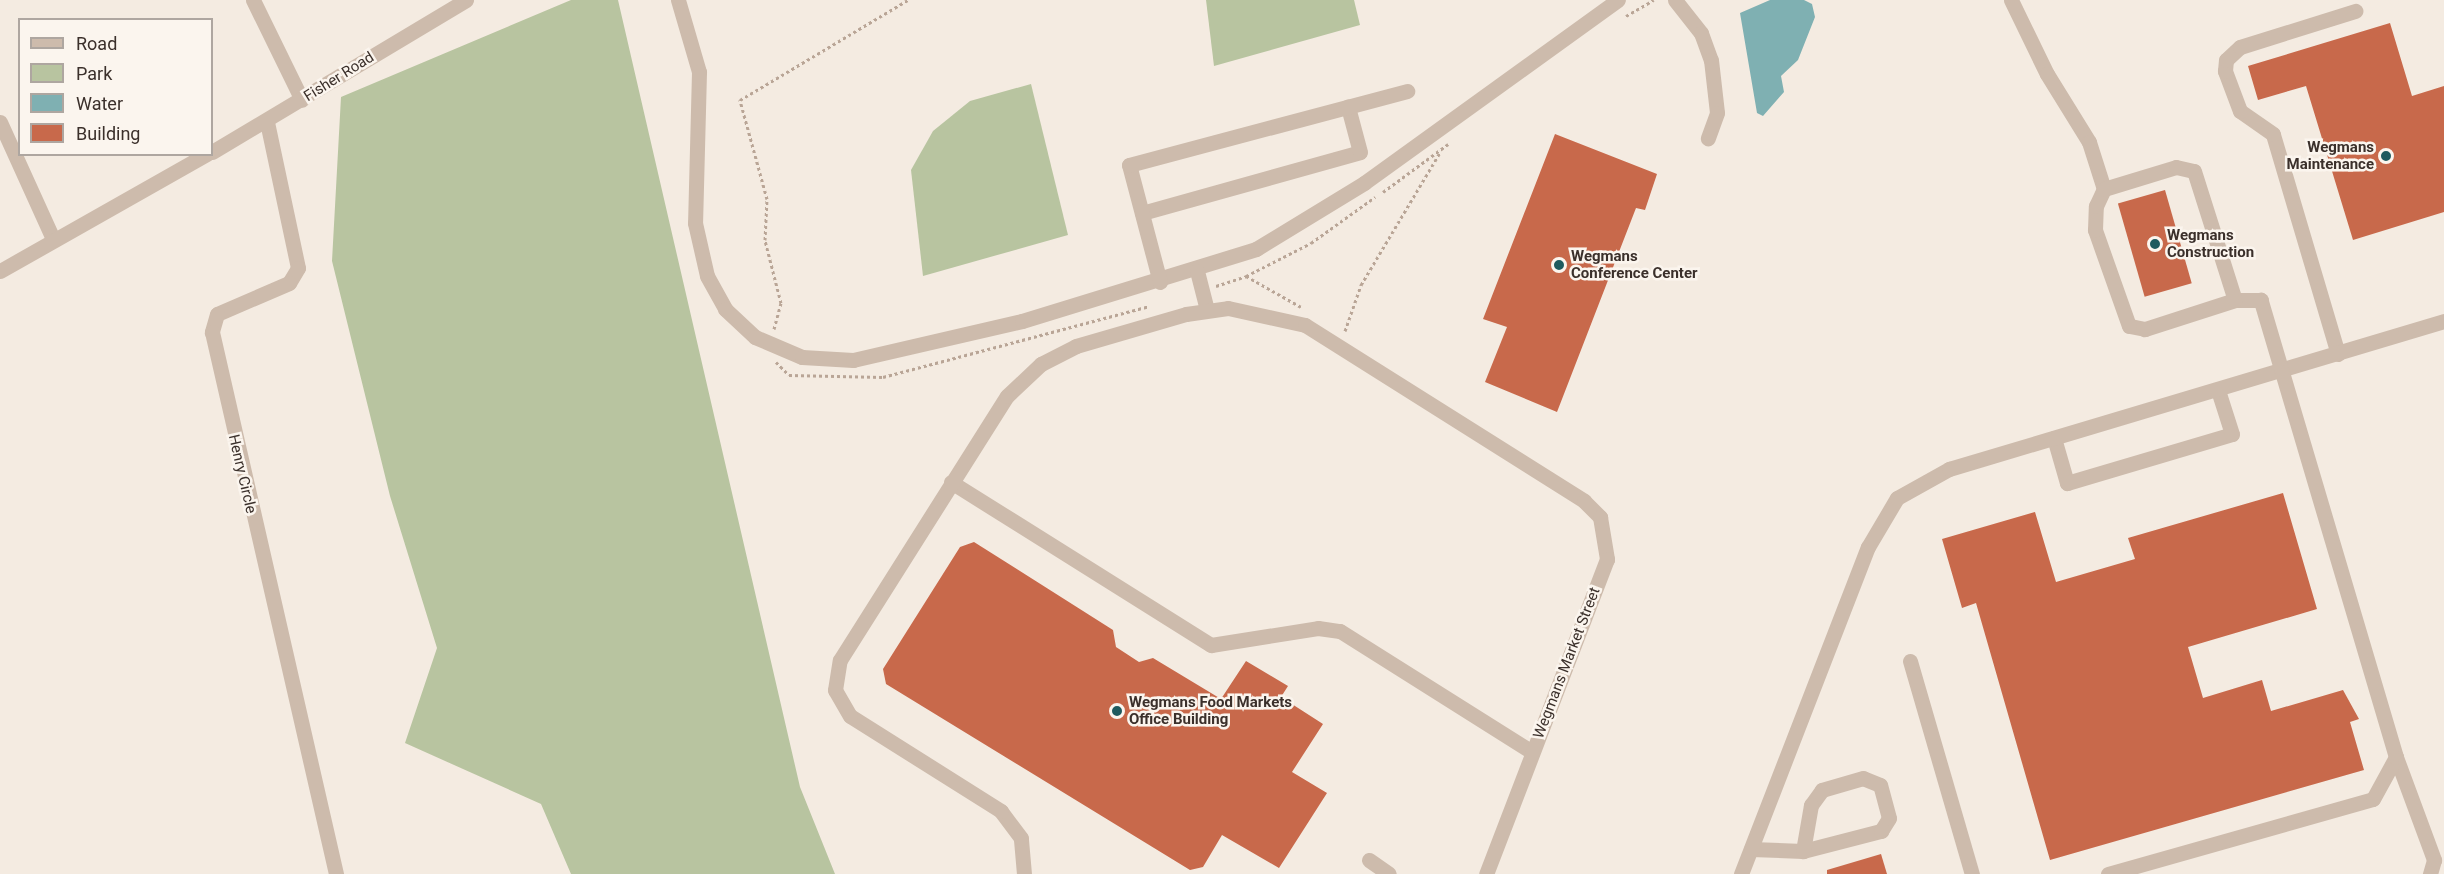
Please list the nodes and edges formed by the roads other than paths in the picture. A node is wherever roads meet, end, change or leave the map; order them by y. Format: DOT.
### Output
graph roads {
  1 [pos="253,0"];
  2 [pos="465,0"];
  3 [pos="678,0"];
  4 [pos="1618,0"];
  5 [pos="1675,0"];
  6 [pos="2011,0"];
  7 [pos="2355,11"];
  8 [pos="1407,91"];
  9 [pos="302,100"];
  10 [pos="1348,107"];
  11 [pos="0,122"];
  12 [pos="267,122"];
  13 [pos="1708,138"];
  14 [pos="213,151"];
  15 [pos="1360,152"];
  16 [pos="203,156"];
  17 [pos="1378,173"];
  18 [pos="2104,189"];
  19 [pos="1142,213"];
  20 [pos="53,239"];
  21 [pos="0,271"];
  22 [pos="1197,271"];
  23 [pos="1160,282"];
  24 [pos="2235,300"];
  25 [pos="1208,310"];
  26 [pos="2444,321"];
  27 [pos="2338,354"];
  28 [pos="2285,370"];
  29 [pos="2218,390"];
  30 [pos="2054,438"];
  31 [pos="951,482"];
  32 [pos="1910,661"];
  33 [pos="1532,752"];
  34 [pos="2396,757"];
  35 [pos="1751,849"];
  36 [pos="1803,850"];
  37 [pos="1369,860"];
  38 [pos="2436,866"];
  39 [pos="336,874"];
  40 [pos="1024,874"];
  41 [pos="1389,874"];
  42 [pos="1486,874"];
  43 [pos="1741,874"];
  44 [pos="1972,874"];
  45 [pos="2108,874"];
  1 -- 9 [label="street"];
  2 -- 9 [label="street, Fisher Road"];
  3 -- 23 [label="street"];
  4 -- 17 [label="street"];
  5 -- 13 [label="street"];
  6 -- 18 [label="street"];
  7 -- 27 [label="street"];
  8 -- 10 [label="street"];
  9 -- 12 [label="street, Fisher Road"];
  10 -- 15 [label="street"];
  10 -- 19 [label="street"];
  11 -- 20 [label="street"];
  12 -- 14 [label="street, Fisher Road"];
  12 -- 39 [label="street, Henry Circle"];
  15 -- 17 [label="street"];
  15 -- 19 [label="street"];
  16 -- 20 [label="street"];
  17 -- 22 [label="street"];
  18 -- 24 [label="street"];
  18 -- 24 [label="street"];
  19 -- 23 [label="street"];
  20 -- 21 [label="street"];
  22 -- 23 [label="street"];
  22 -- 25 [label="street"];
  24 -- 28 [label="street"];
  25 -- 31 [label="street, Wegmans Market Street"];
  25 -- 33 [label="street, Wegmans Market Street"];
  26 -- 27 [label="street"];
  27 -- 28 [label="street"];
  28 -- 29 [label="street"];
  28 -- 34 [label="street"];
  29 -- 30 [label="street"];
  29 -- 30 [label="street"];
  30 -- 35 [label="street"];
  31 -- 33 [label="street"];
  31 -- 40 [label="street, Wegmans Market Street"];
  32 -- 44 [label="street"];
  33 -- 42 [label="street, Wegmans Market Street"];
  34 -- 38 [label="street"];
  34 -- 45 [label="street"];
  35 -- 36 [label="street"];
  35 -- 43 [label="street"];
  36 -- 36 [label="street"];
  37 -- 41 [label="street"];
}
